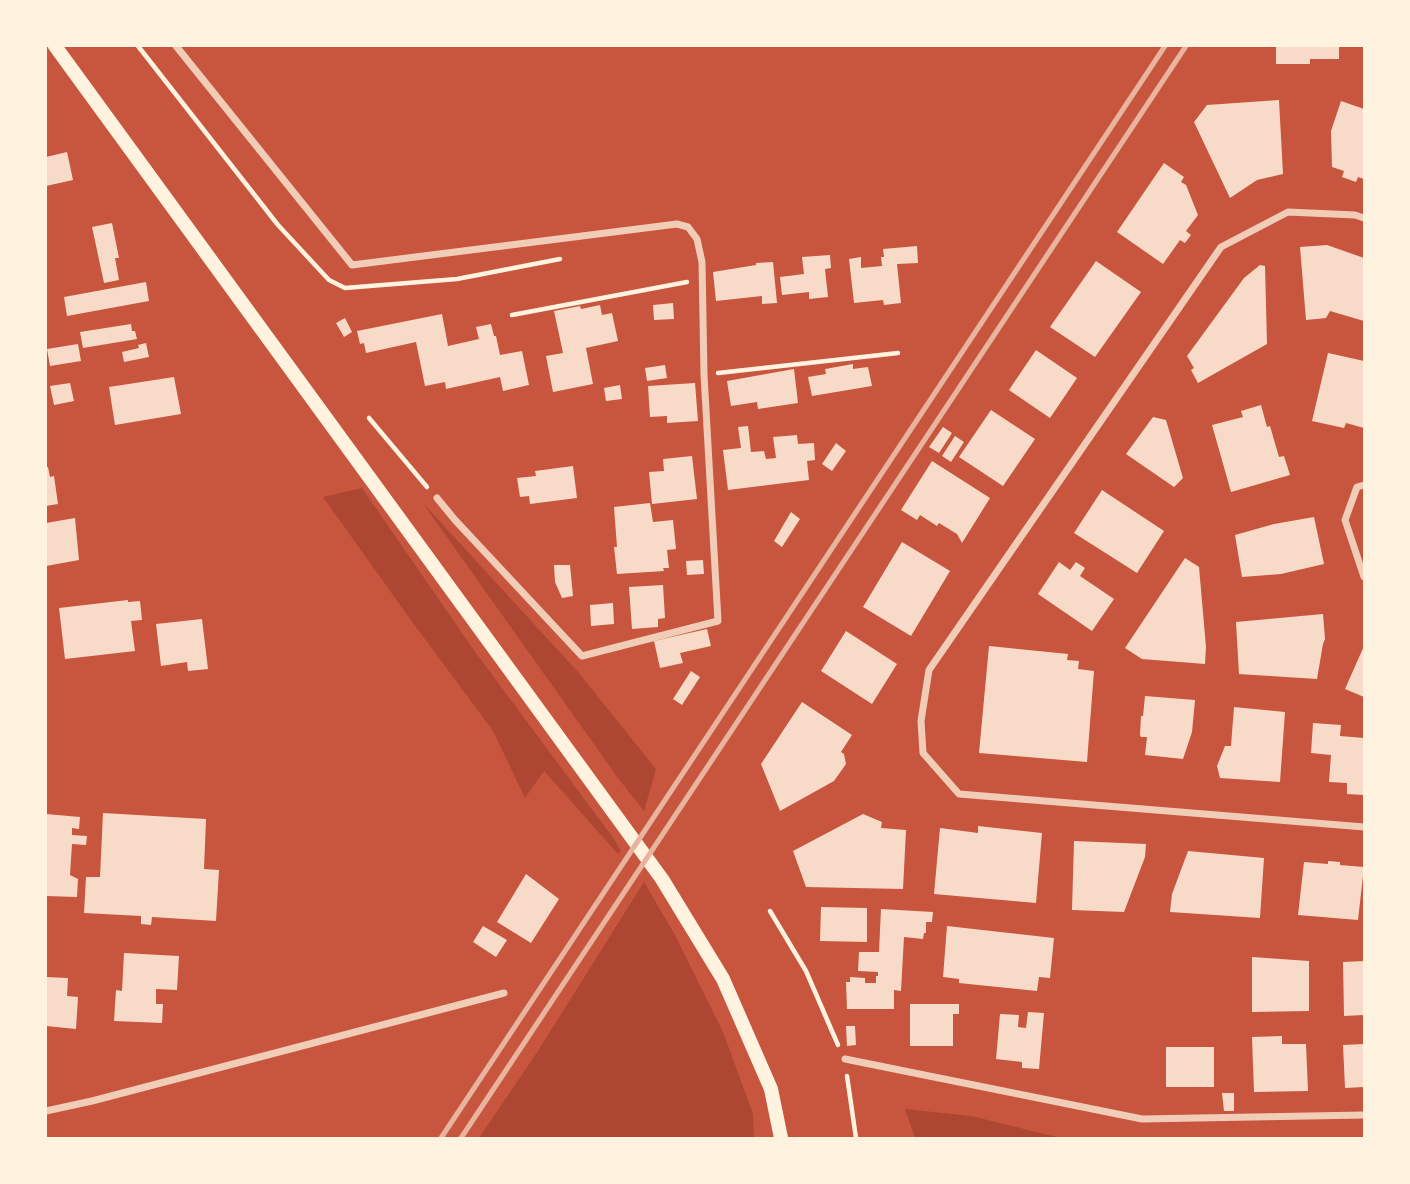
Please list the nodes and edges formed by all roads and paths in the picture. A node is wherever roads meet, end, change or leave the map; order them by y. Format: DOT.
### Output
graph roads {
  1 [pos="55,46"];
  2 [pos="138,46"];
  3 [pos="176,46"];
  4 [pos="1364,218"];
  5 [pos="563,258"];
  6 [pos="701,279"];
  7 [pos="512,315"];
  8 [pos="898,353"];
  9 [pos="704,375"];
  10 [pos="369,418"];
  11 [pos="1364,485"];
  12 [pos="437,498"];
  13 [pos="1364,577"];
  14 [pos="1364,827"];
  15 [pos="770,911"];
  16 [pos="504,993"];
  17 [pos="845,1059"];
  18 [pos="46,1111"];
  19 [pos="1364,1115"];
  20 [pos="781,1139"];
  21 [pos="856,1139"];
  1 -- 20 [label="main road"];
  2 -- 5 [label="path"];
  3 -- 6 [label="street"];
  4 -- 14 [label="street"];
  6 -- 7 [label="path"];
  6 -- 9 [label="street"];
  8 -- 9 [label="path"];
  9 -- 12 [label="street"];
  10 -- 12 [label="path"];
  11 -- 13 [label="street"];
  15 -- 17 [label="path"];
  16 -- 18 [label="street"];
  17 -- 19 [label="street"];
  17 -- 21 [label="path"];
}
